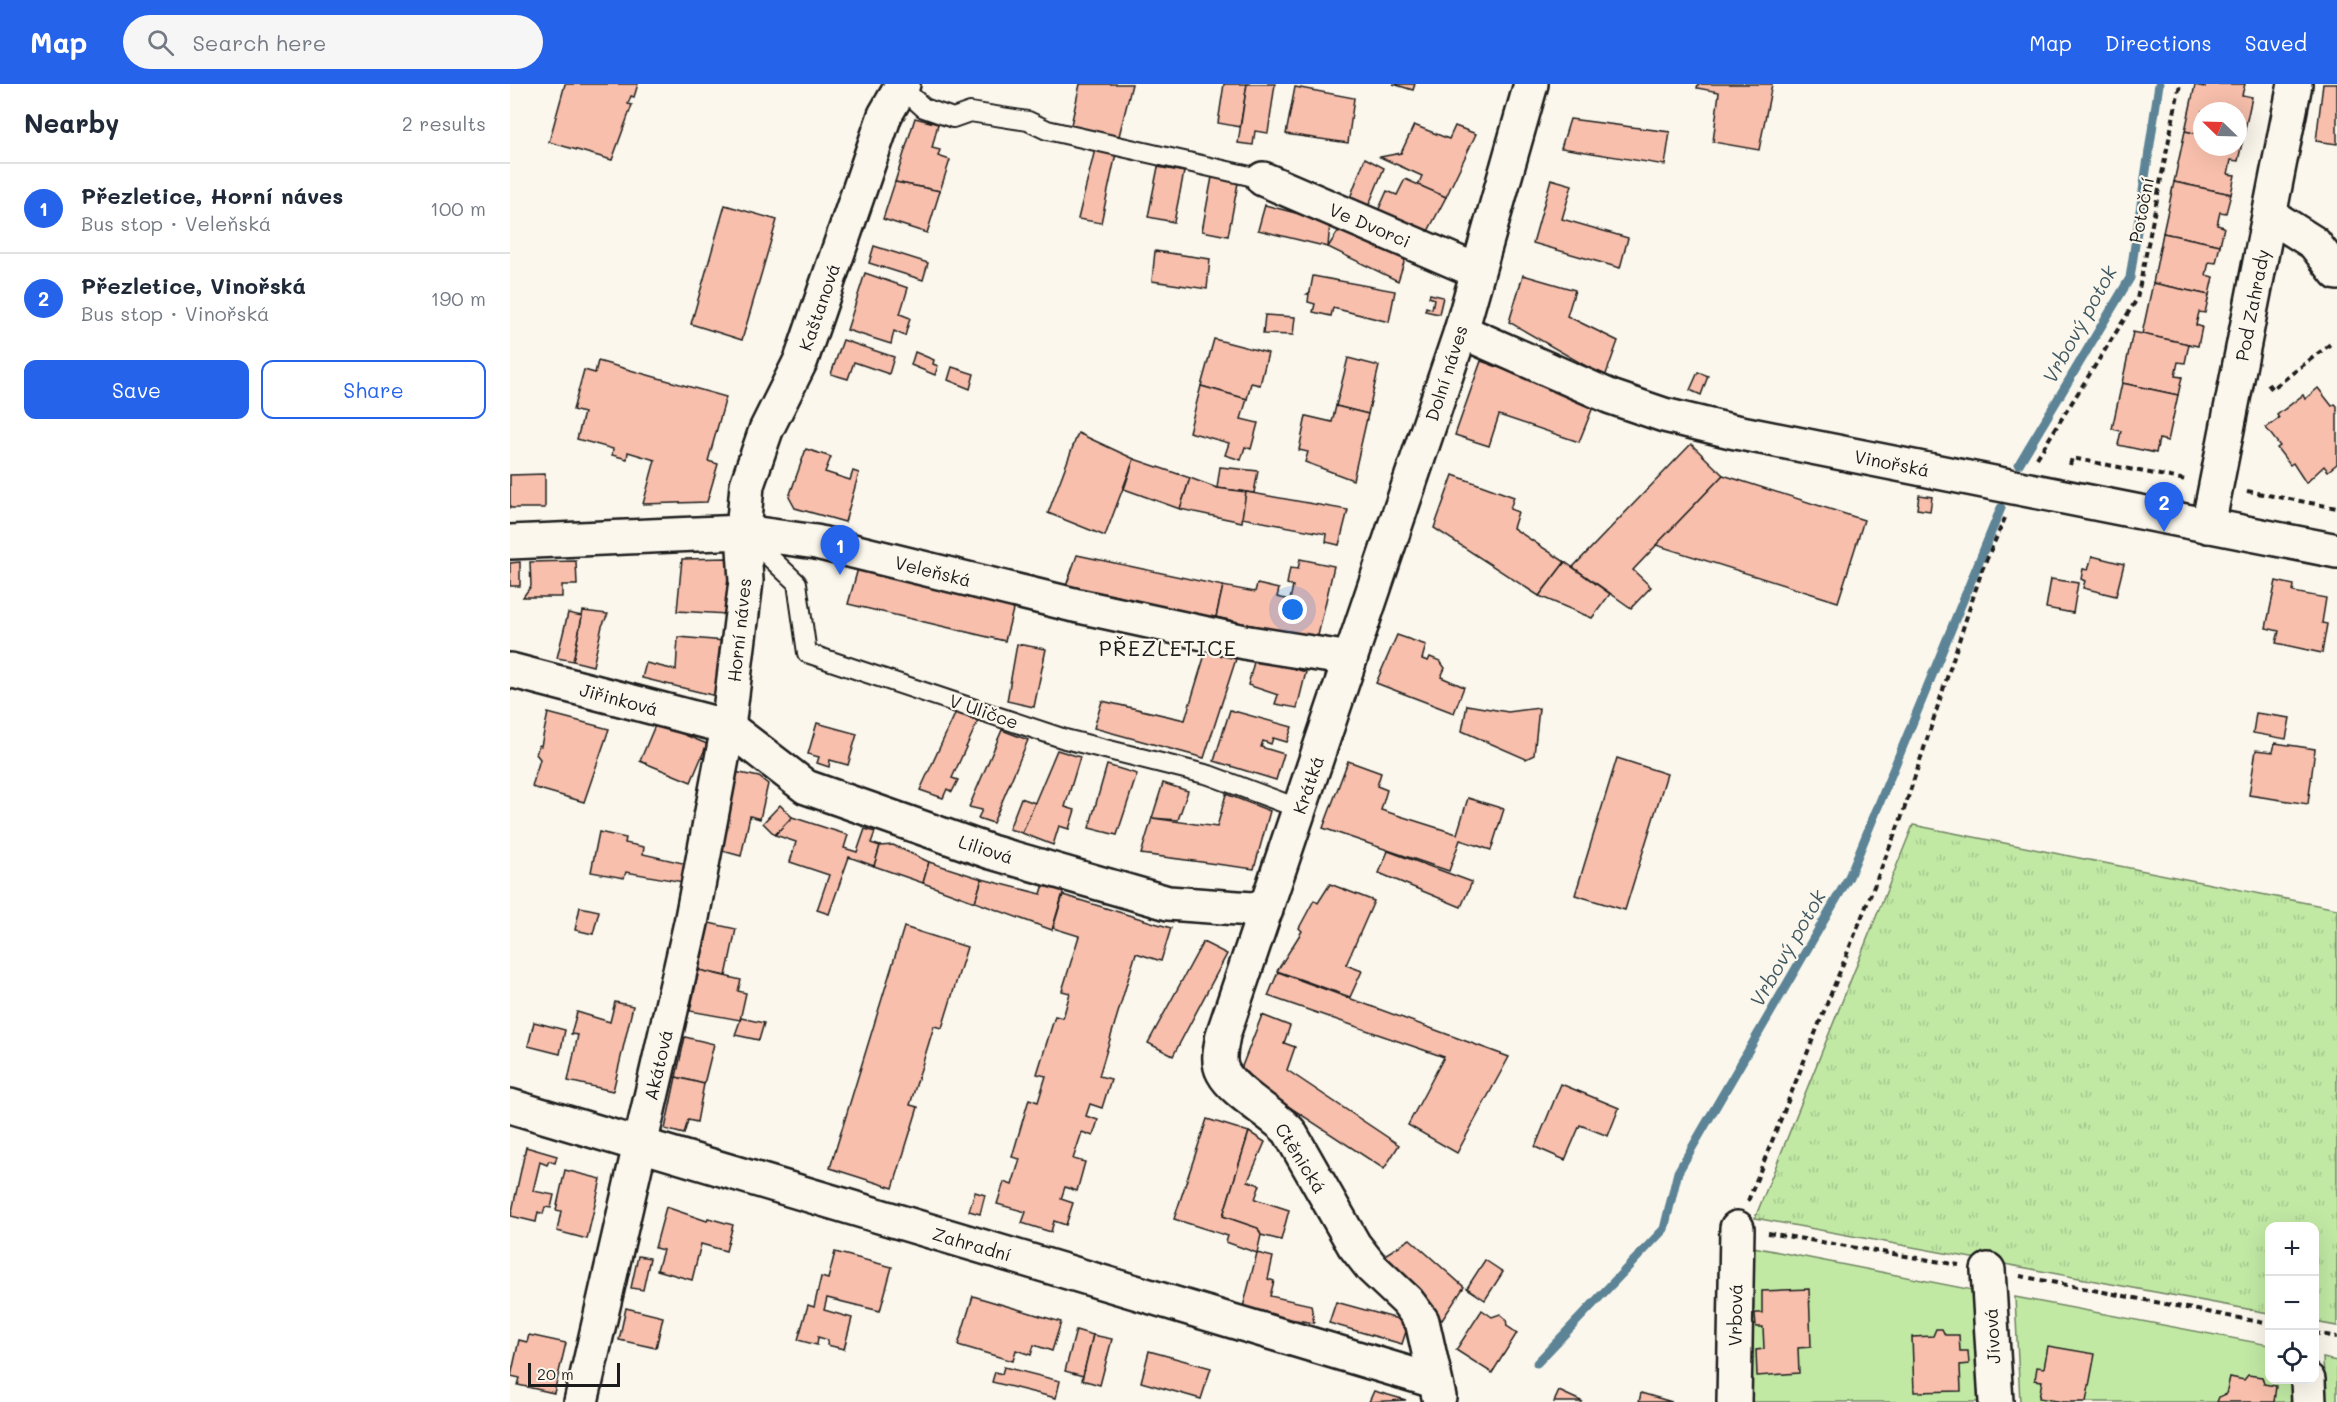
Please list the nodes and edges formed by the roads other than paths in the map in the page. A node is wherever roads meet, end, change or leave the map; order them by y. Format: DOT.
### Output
graph roads {
  1 [pos="1531,84"];
  2 [pos="2295,84"];
  3 [pos="903,86"];
  4 [pos="1263,179"];
  5 [pos="2270,215"];
  6 [pos="1477,271"];
  7 [pos="2337,273"];
  8 [pos="1461,331"];
  9 [pos="2208,526"];
  10 [pos="743,532"];
  11 [pos="510,542"];
  12 [pos="2337,551"];
  13 [pos="1350,659"];
  14 [pos="510,670"];
  15 [pos="728,727"];
  16 [pos="1300,809"];
  17 [pos="1266,910"];
  18 [pos="510,1106"];
  19 [pos="639,1146"];
  20 [pos="1737,1228"];
  21 [pos="1988,1270"];
  22 [pos="2308,1384"];
  23 [pos="1437,1391"];
  24 [pos="582,1402"];
  25 [pos="1734,1402"];
  26 [pos="1996,1402"];
  27 [pos="2309,1402"];
  1 -- 6 [label="street, Dolní náves"];
  2 -- 5 [label="street, Pod Zahrady"];
  3 -- 4 [label="lane"];
  3 -- 10 [label="street, Kaštanová"];
  4 -- 6 [label="street, Ve Dvorci"];
  5 -- 7 [label="street"];
  5 -- 9 [label="street, Pod Zahrady"];
  6 -- 8 [label="street, Dolní náves"];
  8 -- 9 [label="street, Vinořská"];
  8 -- 13 [label="street, Dolní náves"];
  9 -- 12 [label="street, Vinořská"];
  10 -- 11 [label="street, Veleňská"];
  10 -- 13 [label="street, Veleňská"];
  10 -- 15 [label="street, Horní náves"];
  10 -- 16 [label="lane, V Uličce"];
  13 -- 16 [label="street, Krátká"];
  14 -- 15 [label="street, Jiřinková"];
  15 -- 17 [label="street, Liliová"];
  15 -- 19 [label="street, Akátová"];
  16 -- 17 [label="street, Krátká"];
  17 -- 23 [label="street, Ctěnická"];
  18 -- 19 [label="street, Zahradní"];
  19 -- 23 [label="street, Zahradní"];
  19 -- 24 [label="street, Akátová"];
  20 -- 25 [label="street, Vrbová"];
  21 -- 26 [label="street, Jívová"];
  22 -- 27 [label="street"];
}
